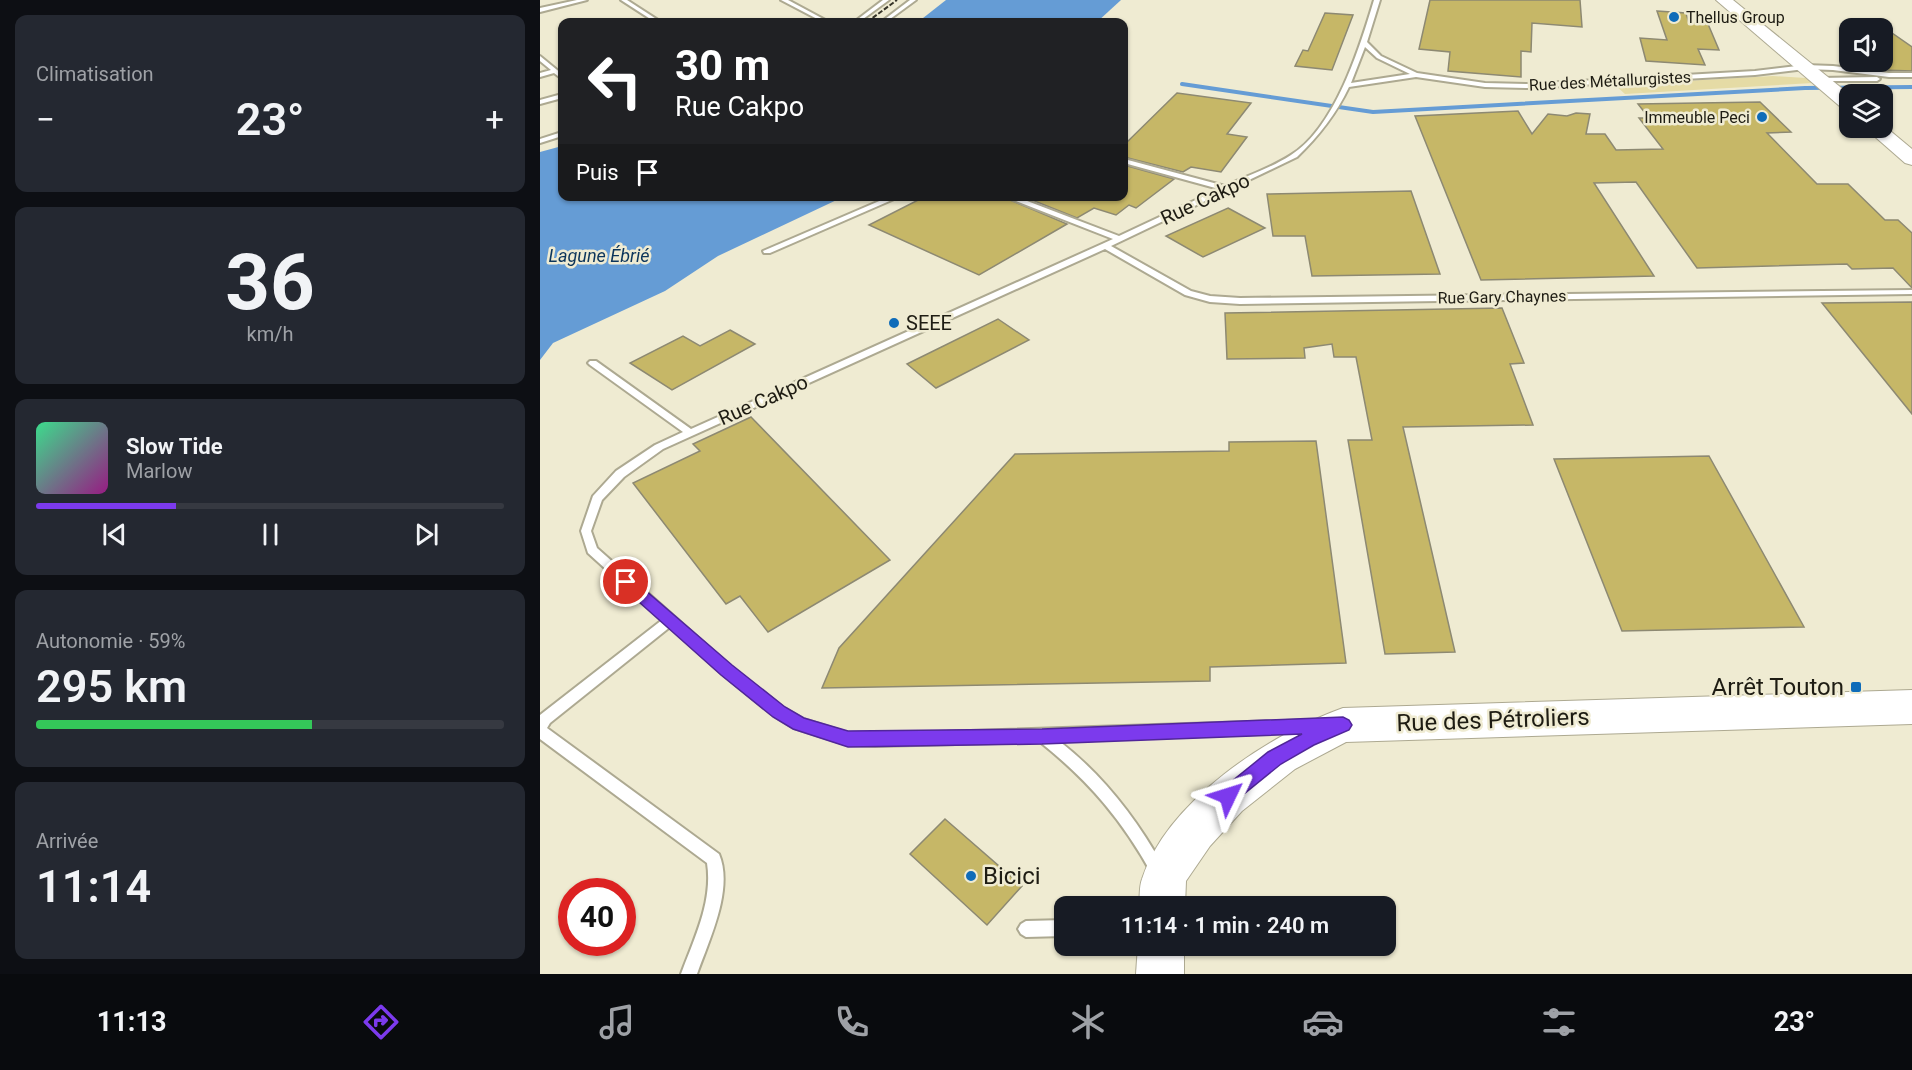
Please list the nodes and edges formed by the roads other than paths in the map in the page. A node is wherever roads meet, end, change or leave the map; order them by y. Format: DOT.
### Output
graph roads {
  1 [pos="584,0"];
  2 [pos="624,0"];
  3 [pos="784,0"];
  4 [pos="886,0"];
  5 [pos="913,0"];
  6 [pos="1377,0"];
  7 [pos="1724,0"];
  8 [pos="540,10"];
  9 [pos="652,18"];
  10 [pos="818,18"];
  11 [pos="861,18"];
  12 [pos="888,18"];
  13 [pos="1364,44"];
  14 [pos="540,58"];
  15 [pos="1805,67"];
  16 [pos="555,71"];
  17 [pos="558,74"];
  18 [pos="540,75"];
  19 [pos="1416,75"];
  20 [pos="1912,77"];
  21 [pos="1826,84"];
  22 [pos="1348,85"];
  23 [pos="1839,95"];
  24 [pos="558,97"];
  25 [pos="540,102"];
  26 [pos="558,135"];
  27 [pos="1887,138"];
  28 [pos="540,141"];
  29 [pos="1912,159"];
  30 [pos="1128,162"];
  31 [pos="1226,189"];
  32 [pos="886,201"];
  33 [pos="1019,201"];
  34 [pos="1119,239"];
  35 [pos="1105,246"];
  36 [pos="767,251"];
  37 [pos="1912,292"];
  38 [pos="593,363"];
  39 [pos="690,433"];
  40 [pos="670,620"];
  41 [pos="1912,707"];
  42 [pos="1343,725"];
  43 [pos="540,729"];
  44 [pos="1042,736"];
  45 [pos="1163,893"];
  46 [pos="1054,928"];
  47 [pos="1026,929"];
  48 [pos="1161,956"];
  49 [pos="689,974"];
  50 [pos="1160,974"];
  1 -- 8 [label="lane"];
  2 -- 9 [label="lane"];
  3 -- 10 [label="lane"];
  4 -- 11 [label="lane"];
  5 -- 12 [label="lane"];
  6 -- 13 [label="lane, Rue Cakpo"];
  7 -- 15 [label="street"];
  13 -- 19 [label="lane, Rue des Métallurgistes"];
  13 -- 22 [label="lane, Rue Cakpo"];
  14 -- 16 [label="lane"];
  15 -- 19 [label="lane, Rue des Métallurgistes"];
  15 -- 20 [label="lane, Rue des Métallurgistes"];
  15 -- 21 [label="street"];
  16 -- 17 [label="lane"];
  16 -- 18 [label="lane"];
  19 -- 22 [label="lane, Rue des Métallurgistes"];
  20 -- 21 [label="lane"];
  21 -- 23 [label="street"];
  22 -- 31 [label="lane, Rue Cakpo"];
  24 -- 25 [label="lane"];
  26 -- 28 [label="lane"];
  27 -- 29 [label="street"];
  30 -- 31 [label="lane"];
  31 -- 34 [label="lane, Rue Cakpo"];
  32 -- 36 [label="lane"];
  33 -- 34 [label="lane"];
  34 -- 35 [label="lane, Rue Cakpo"];
  35 -- 37 [label="lane, Rue Gary Chaynes"];
  35 -- 39 [label="lane, Rue Cakpo"];
  38 -- 39 [label="lane"];
  39 -- 40 [label="lane, Rue Cakpo"];
  40 -- 43 [label="lane"];
  40 -- 44 [label="lane, Rue Cakpo"];
  41 -- 42 [label="street, Rue des Pétroliers"];
  42 -- 44 [label="lane, Rue Cakpo"];
  42 -- 45 [label="street, Rue des Pétroliers"];
  43 -- 49 [label="lane"];
  44 -- 45 [label="lane"];
  46 -- 47 [label="lane"];
  48 -- 50 [label="street"];
}
